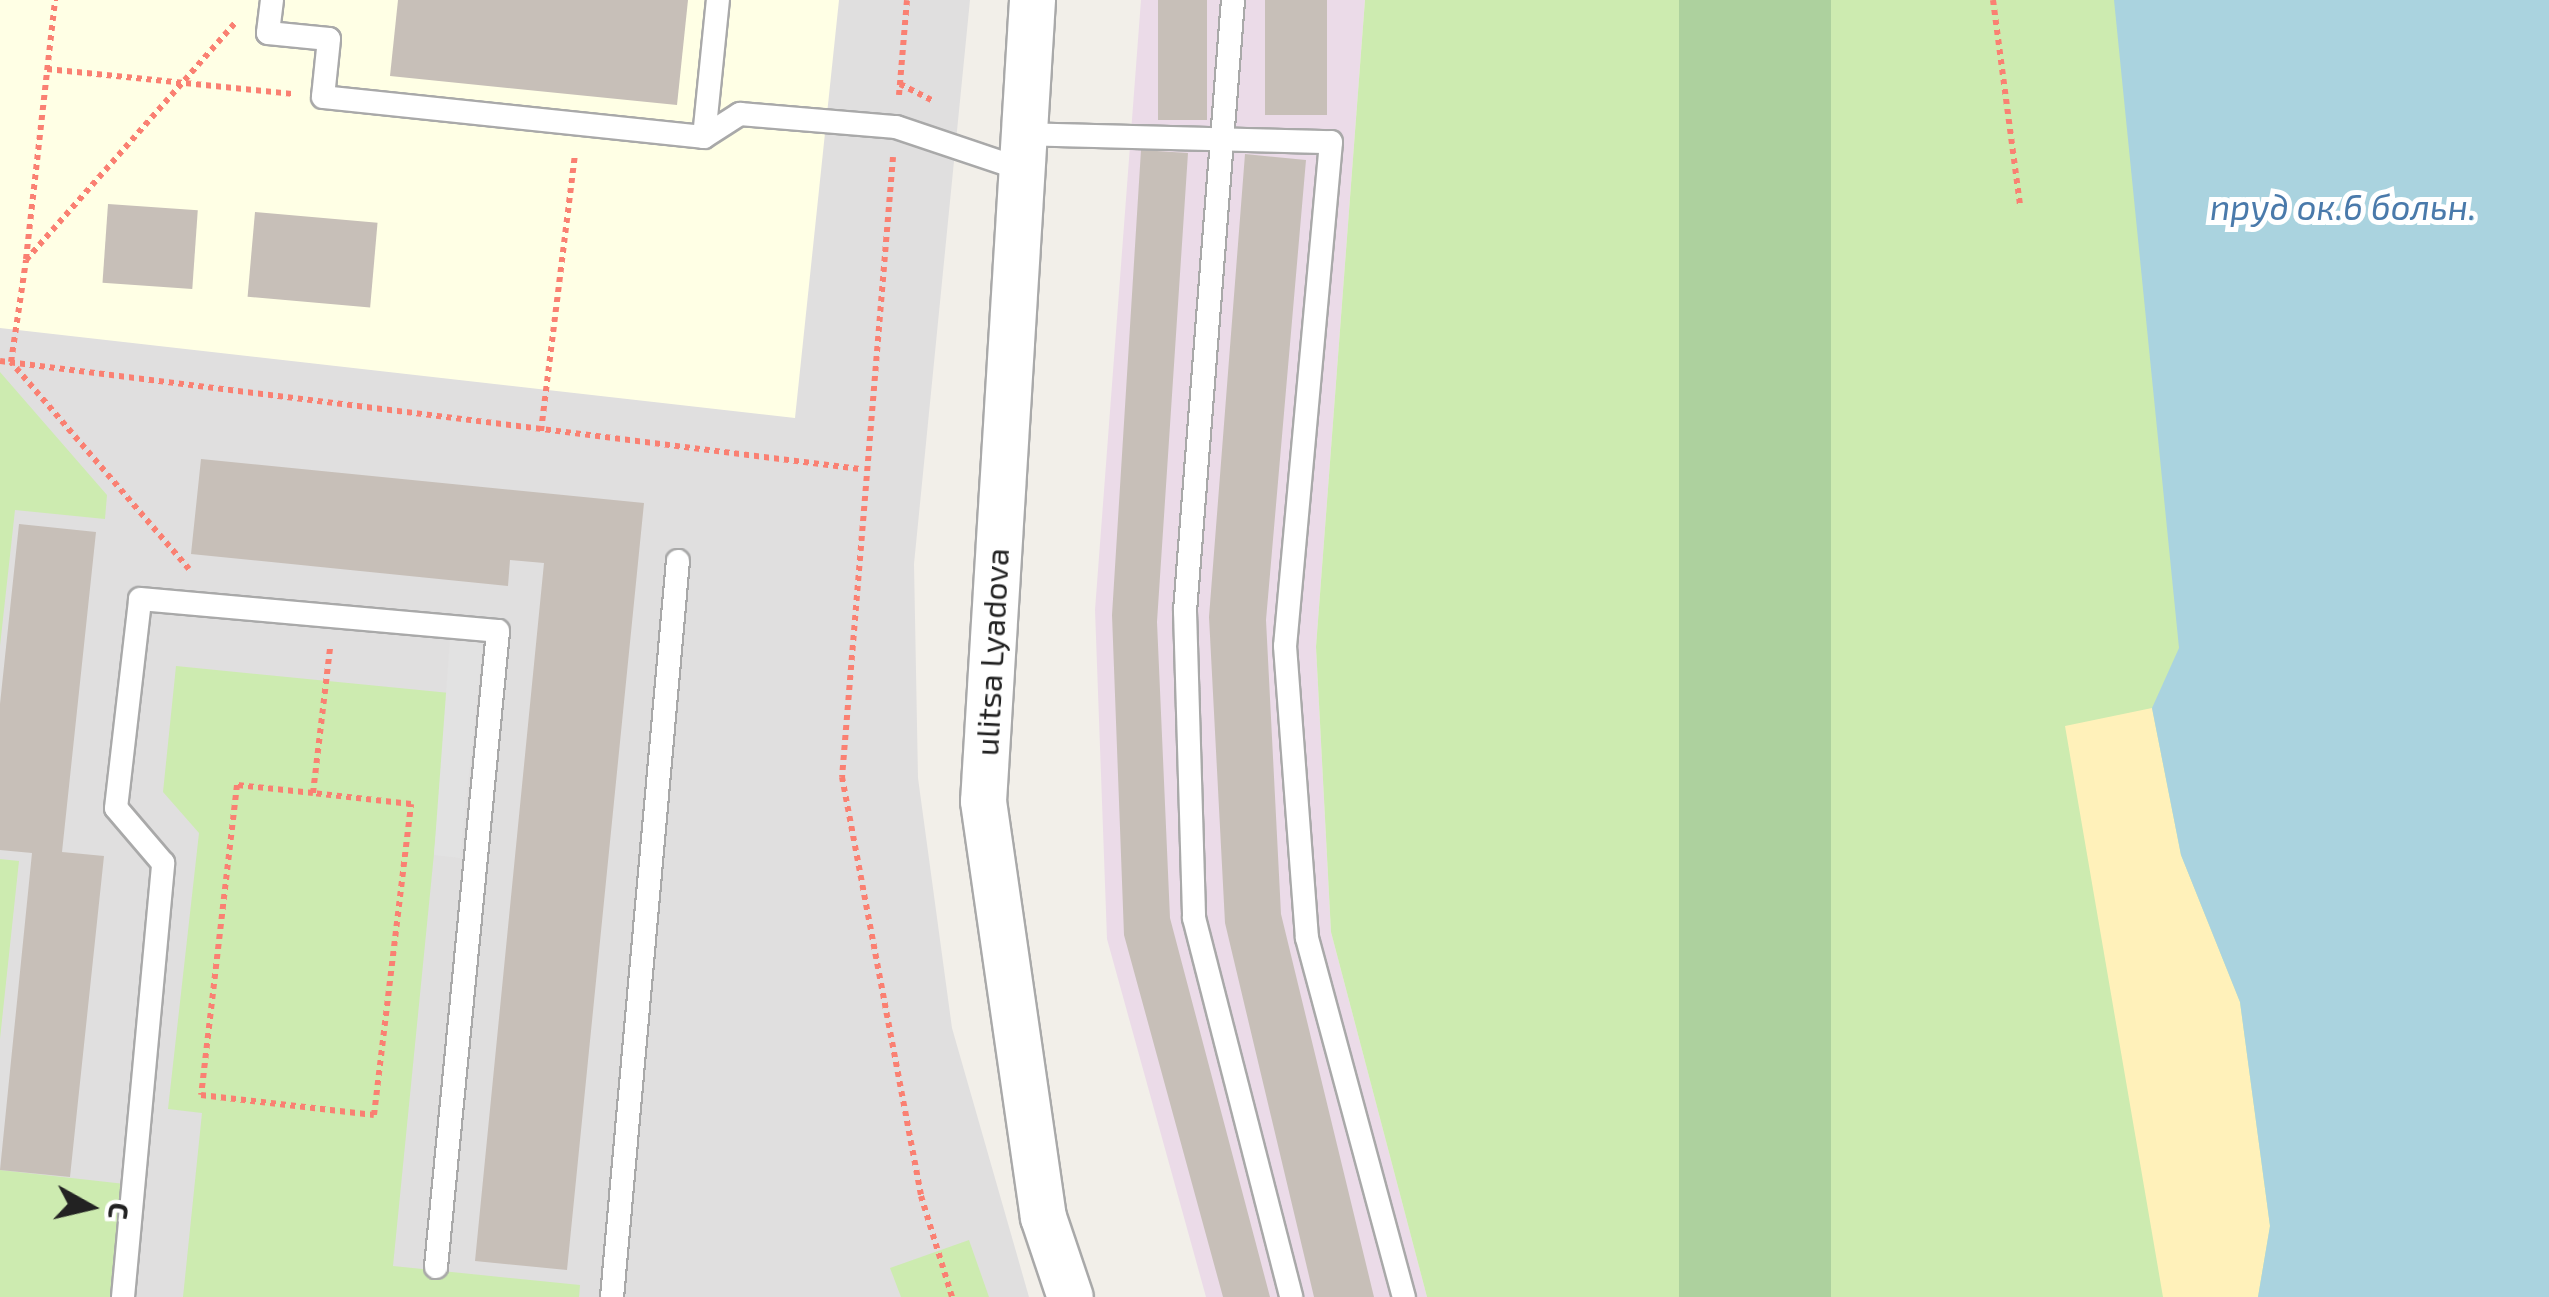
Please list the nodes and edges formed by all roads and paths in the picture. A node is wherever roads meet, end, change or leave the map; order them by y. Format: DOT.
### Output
graph roads {
  1 [pos="55,0"];
  2 [pos="272,0"];
  3 [pos="718,0"];
  4 [pos="908,0"];
  5 [pos="1032,0"];
  6 [pos="1233,0"];
  7 [pos="1993,0"];
  8 [pos="244,14"];
  9 [pos="47,69"];
  10 [pos="182,83"];
  11 [pos="323,97"];
  12 [pos="896,127"];
  13 [pos="578,130"];
  14 [pos="1218,135"];
  15 [pos="704,137"];
  16 [pos="1019,151"];
  17 [pos="2020,206"];
  18 [pos="26,260"];
  19 [pos="0,360"];
  20 [pos="11,362"];
  21 [pos="541,431"];
  22 [pos="860,468"];
  23 [pos="678,561"];
  24 [pos="222,606"];
  25 [pos="334,616"];
  26 [pos="313,794"];
  27 [pos="436,1267"];
  28 [pos="123,1297"];
  29 [pos="612,1297"];
  30 [pos="952,1297"];
  31 [pos="1070,1297"];
  32 [pos="1291,1297"];
  33 [pos="1404,1297"];
  1 -- 9 [label="path"];
  2 -- 11 [label="lane"];
  3 -- 15 [label="lane"];
  4 -- 12 [label="path"];
  5 -- 16 [label="street, ulitsa Lyadova"];
  6 -- 14 [label="lane"];
  7 -- 17 [label="path"];
  8 -- 10 [label="path"];
  9 -- 10 [label="path"];
  9 -- 18 [label="path"];
  10 -- 11 [label="path"];
  10 -- 18 [label="path"];
  11 -- 13 [label="lane"];
  12 -- 15 [label="lane"];
  12 -- 16 [label="lane"];
  12 -- 22 [label="path"];
  13 -- 15 [label="lane"];
  13 -- 21 [label="path"];
  14 -- 16 [label="lane"];
  14 -- 32 [label="lane"];
  14 -- 33 [label="lane"];
  16 -- 31 [label="street, ulitsa Lyadova"];
  18 -- 20 [label="path"];
  19 -- 20 [label="path"];
  20 -- 21 [label="path"];
  20 -- 24 [label="path"];
  21 -- 22 [label="path"];
  22 -- 30 [label="path"];
  23 -- 29 [label="lane"];
  24 -- 25 [label="lane"];
  24 -- 28 [label="lane"];
  25 -- 26 [label="path"];
  25 -- 27 [label="lane"];
  26 -- 26 [label="path"];
}
